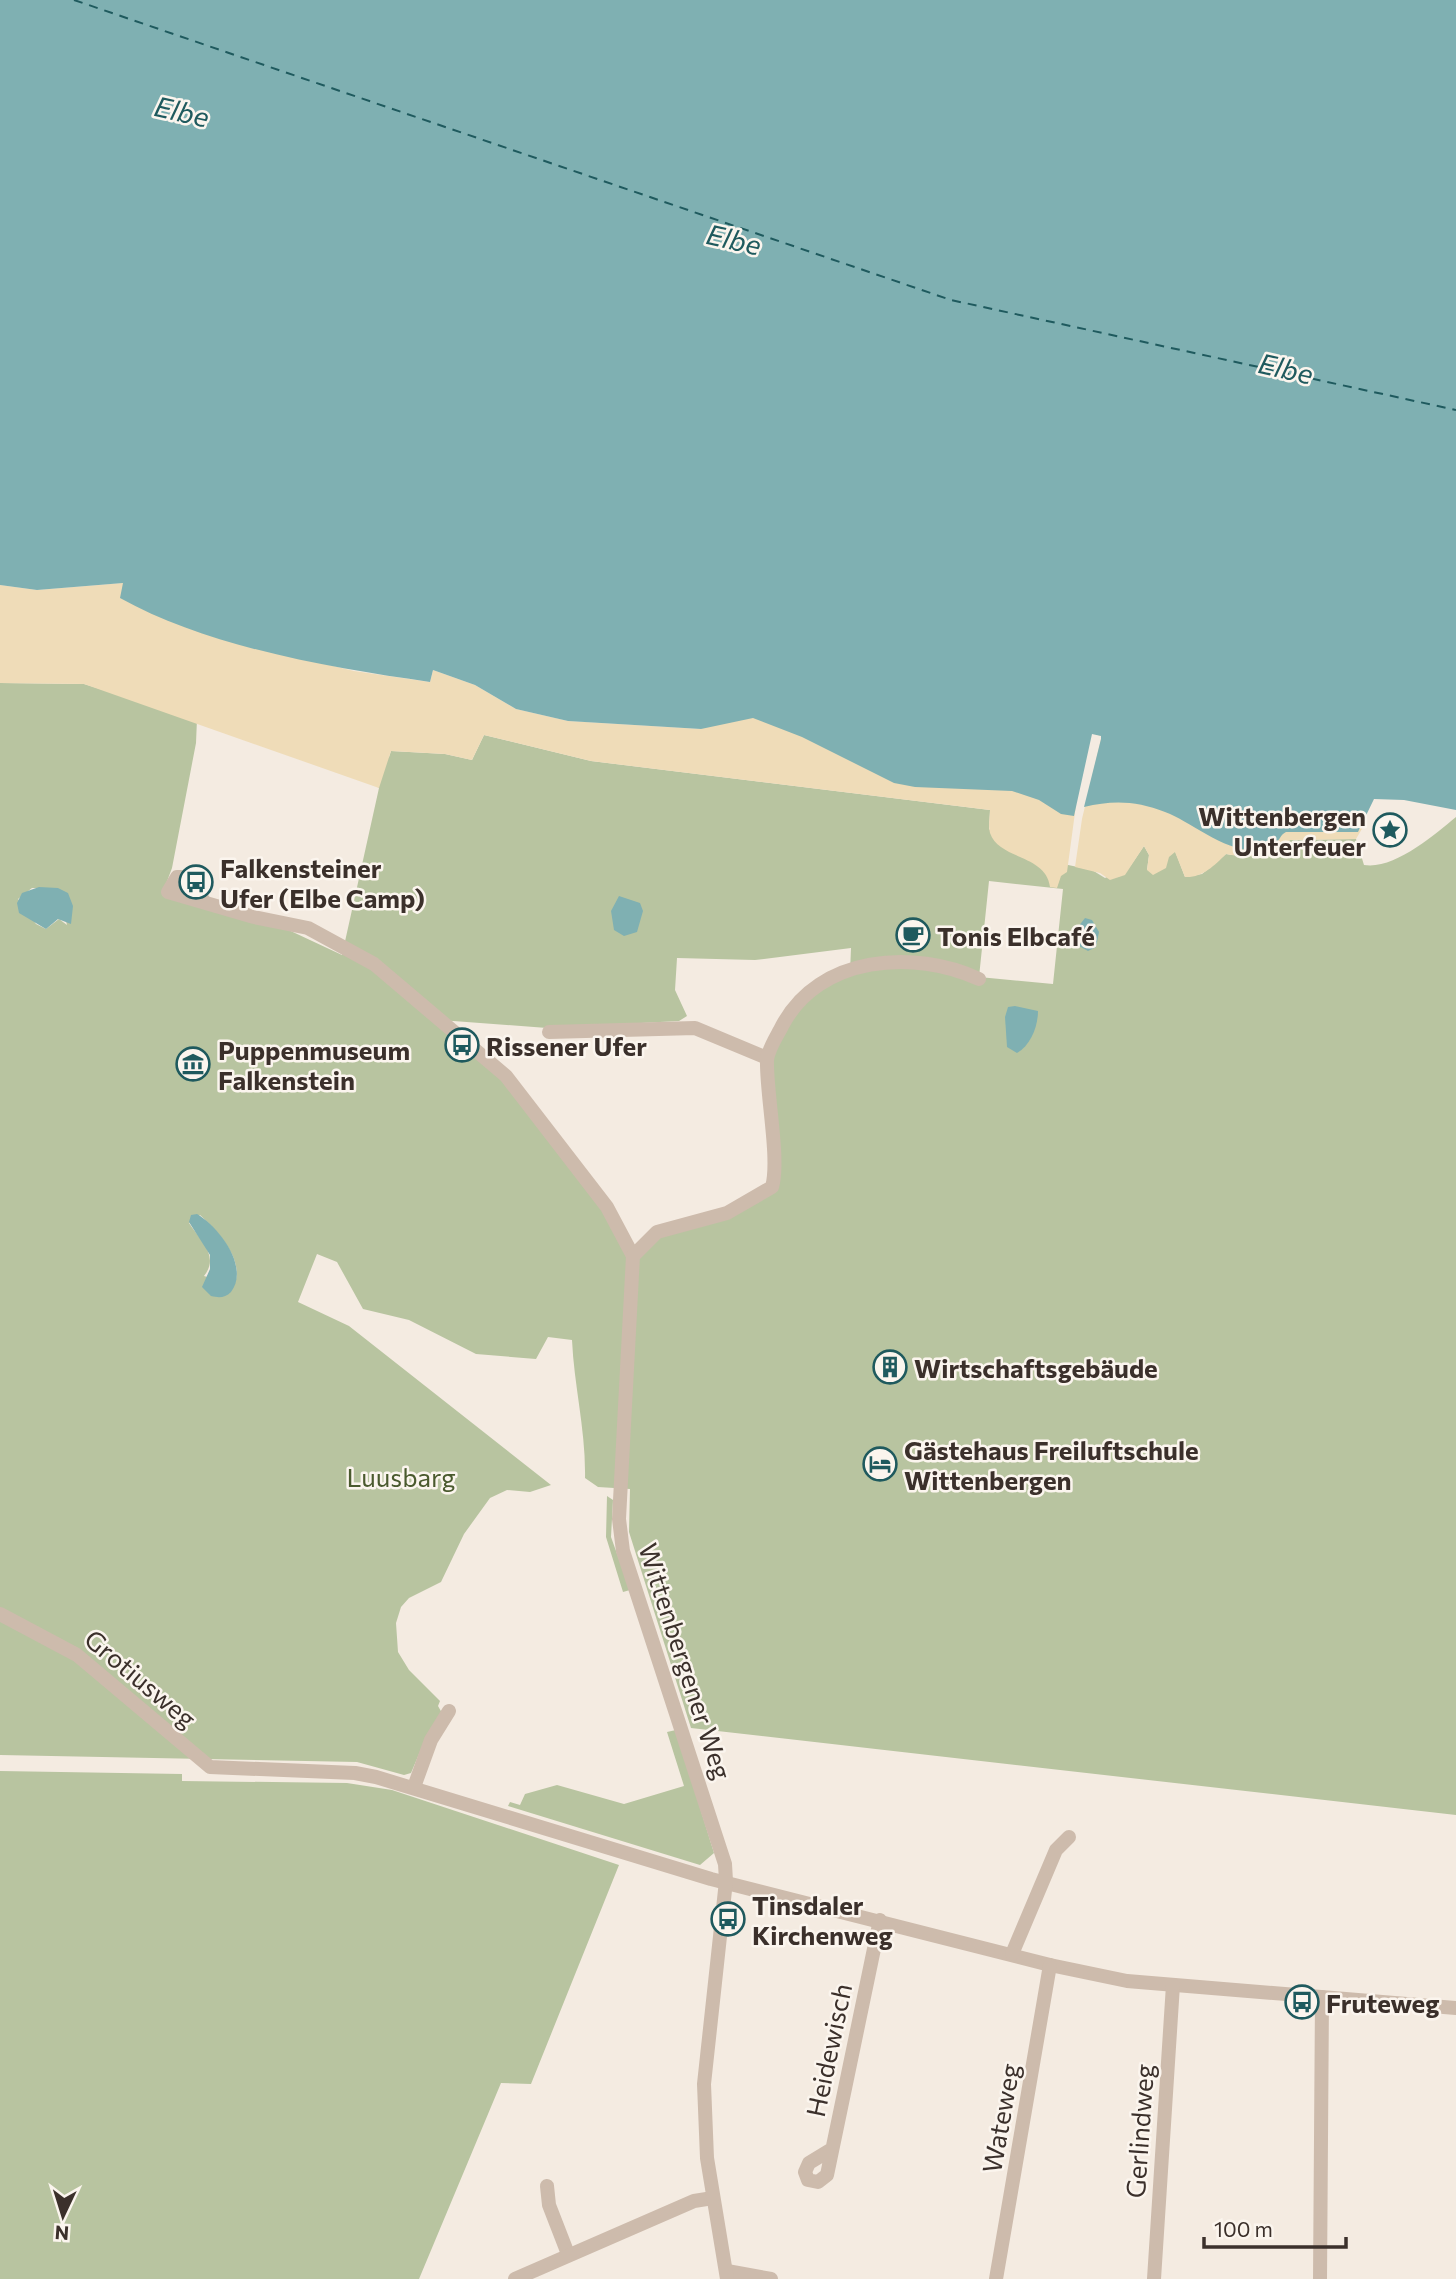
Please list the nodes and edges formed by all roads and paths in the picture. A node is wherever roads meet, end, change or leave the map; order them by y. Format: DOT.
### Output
graph roads {
  1 [pos="205,902"];
  2 [pos="979,979"];
  3 [pos="550,1032"];
  4 [pos="767,1058"];
  5 [pos="633,1256"];
  6 [pos="0,1614"];
  7 [pos="449,1711"];
  8 [pos="414,1787"];
  9 [pos="1069,1838"];
  10 [pos="726,1881"];
  11 [pos="880,1920"];
  12 [pos="1012,1954"];
  13 [pos="1050,1965"];
  14 [pos="1173,1985"];
  15 [pos="1322,1997"];
  16 [pos="1456,2008"];
  17 [pos="832,2149"];
  18 [pos="547,2186"];
  19 [pos="713,2198"];
  20 [pos="568,2254"];
  21 [pos="727,2275"];
  22 [pos="515,2279"];
  23 [pos="771,2279"];
  24 [pos="996,2279"];
  25 [pos="1154,2279"];
  26 [pos="1320,2279"];
  1 -- 5 [label="street"];
  2 -- 4 [label="street"];
  3 -- 4 [label="street"];
  4 -- 5 [label="street"];
  5 -- 10 [label="street, Wittenbergener Weg"];
  6 -- 8 [label="street, Grotiusweg"];
  7 -- 8 [label="street"];
  8 -- 10 [label="street"];
  9 -- 12 [label="street"];
  10 -- 11 [label="street"];
  10 -- 19 [label="street, Wittenbergener Weg"];
  11 -- 12 [label="street"];
  11 -- 17 [label="street, Heidewisch"];
  12 -- 13 [label="street"];
  13 -- 14 [label="street"];
  13 -- 24 [label="street, Wateweg"];
  14 -- 15 [label="street"];
  14 -- 25 [label="street, Gerlindweg"];
  15 -- 16 [label="street"];
  15 -- 26 [label="street"];
  18 -- 20 [label="street"];
  19 -- 20 [label="street"];
  19 -- 21 [label="street, Wittenbergener Weg"];
  20 -- 22 [label="street"];
  21 -- 23 [label="street"];
}
